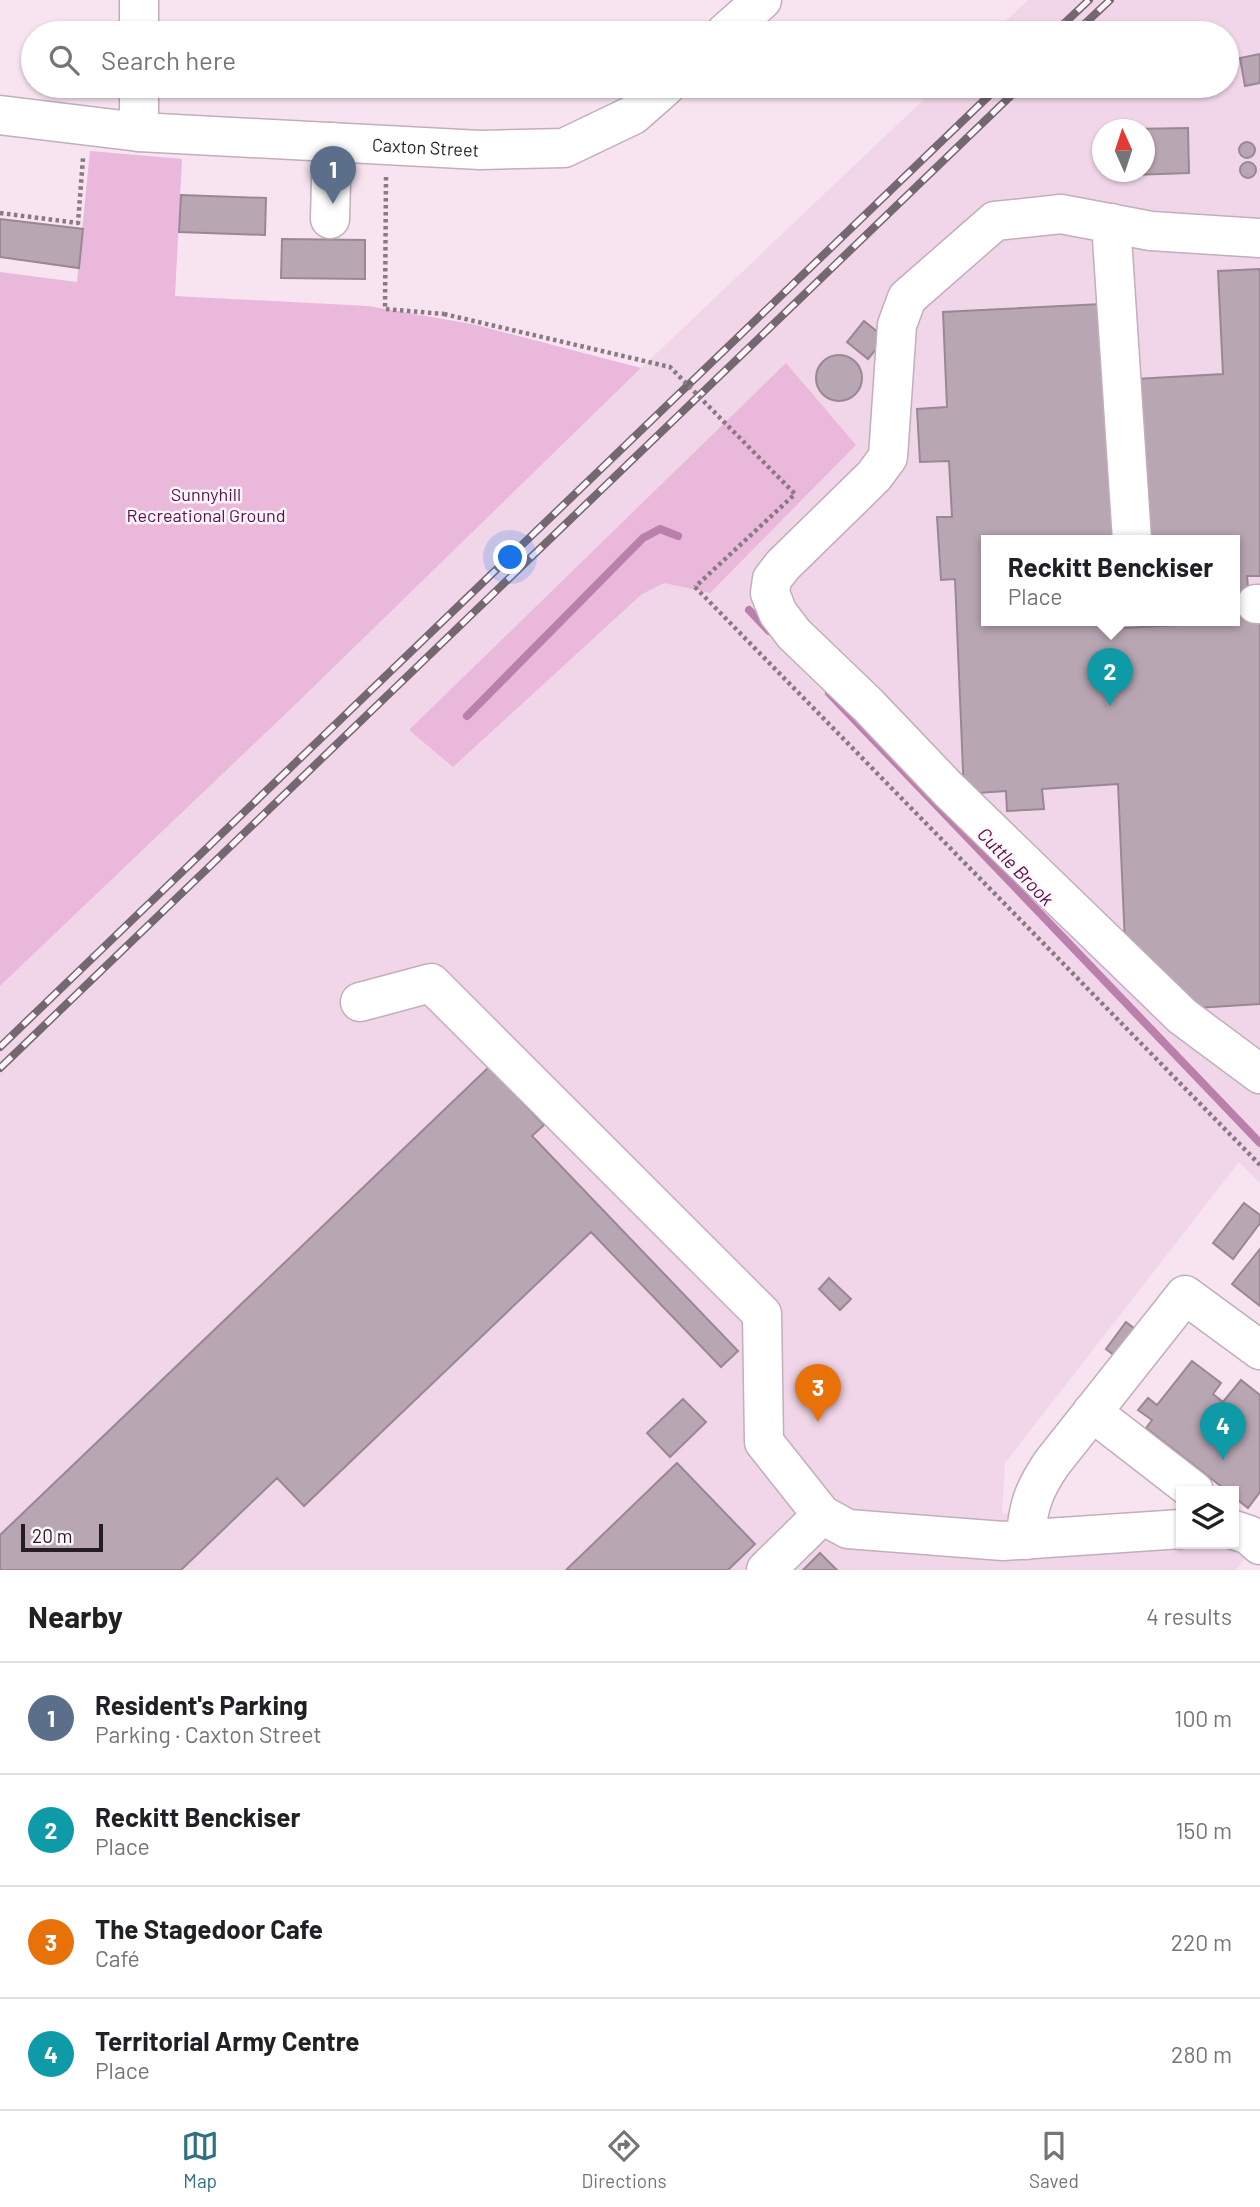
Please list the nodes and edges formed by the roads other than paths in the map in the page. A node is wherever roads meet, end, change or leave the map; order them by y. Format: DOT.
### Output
graph roads {
  1 [pos="139,0"];
  2 [pos="762,0"];
  3 [pos="139,21"];
  4 [pos="738,21"];
  5 [pos="139,98"];
  6 [pos="652,98"];
  7 [pos="0,115"];
  8 [pos="139,132"];
  9 [pos="332,142"];
  10 [pos="330,219"];
  11 [pos="1111,223"];
  12 [pos="1260,238"];
  13 [pos="1132,535"];
  14 [pos="360,1002"];
  15 [pos="1260,1074"];
  16 [pos="1260,1350"];
  17 [pos="1091,1412"];
  18 [pos="1187,1486"];
  19 [pos="822,1515"];
  20 [pos="1176,1529"];
  21 [pos="1239,1532"];
  22 [pos="1027,1540"];
  23 [pos="1260,1545"];
  24 [pos="766,1570"];
  1 -- 3 [label="street"];
  2 -- 4 [label="street"];
  5 -- 8 [label="street"];
  6 -- 9 [label="street, Caxton Street"];
  7 -- 8 [label="street, Caxton Street"];
  8 -- 9 [label="street, Caxton Street"];
  9 -- 10 [label="street"];
  11 -- 12 [label="street"];
  11 -- 13 [label="street"];
  11 -- 15 [label="street"];
  14 -- 19 [label="street"];
  16 -- 17 [label="street"];
  17 -- 18 [label="street"];
  17 -- 22 [label="street"];
  19 -- 22 [label="street"];
  19 -- 24 [label="street"];
  20 -- 22 [label="street"];
  21 -- 23 [label="street"];
}
